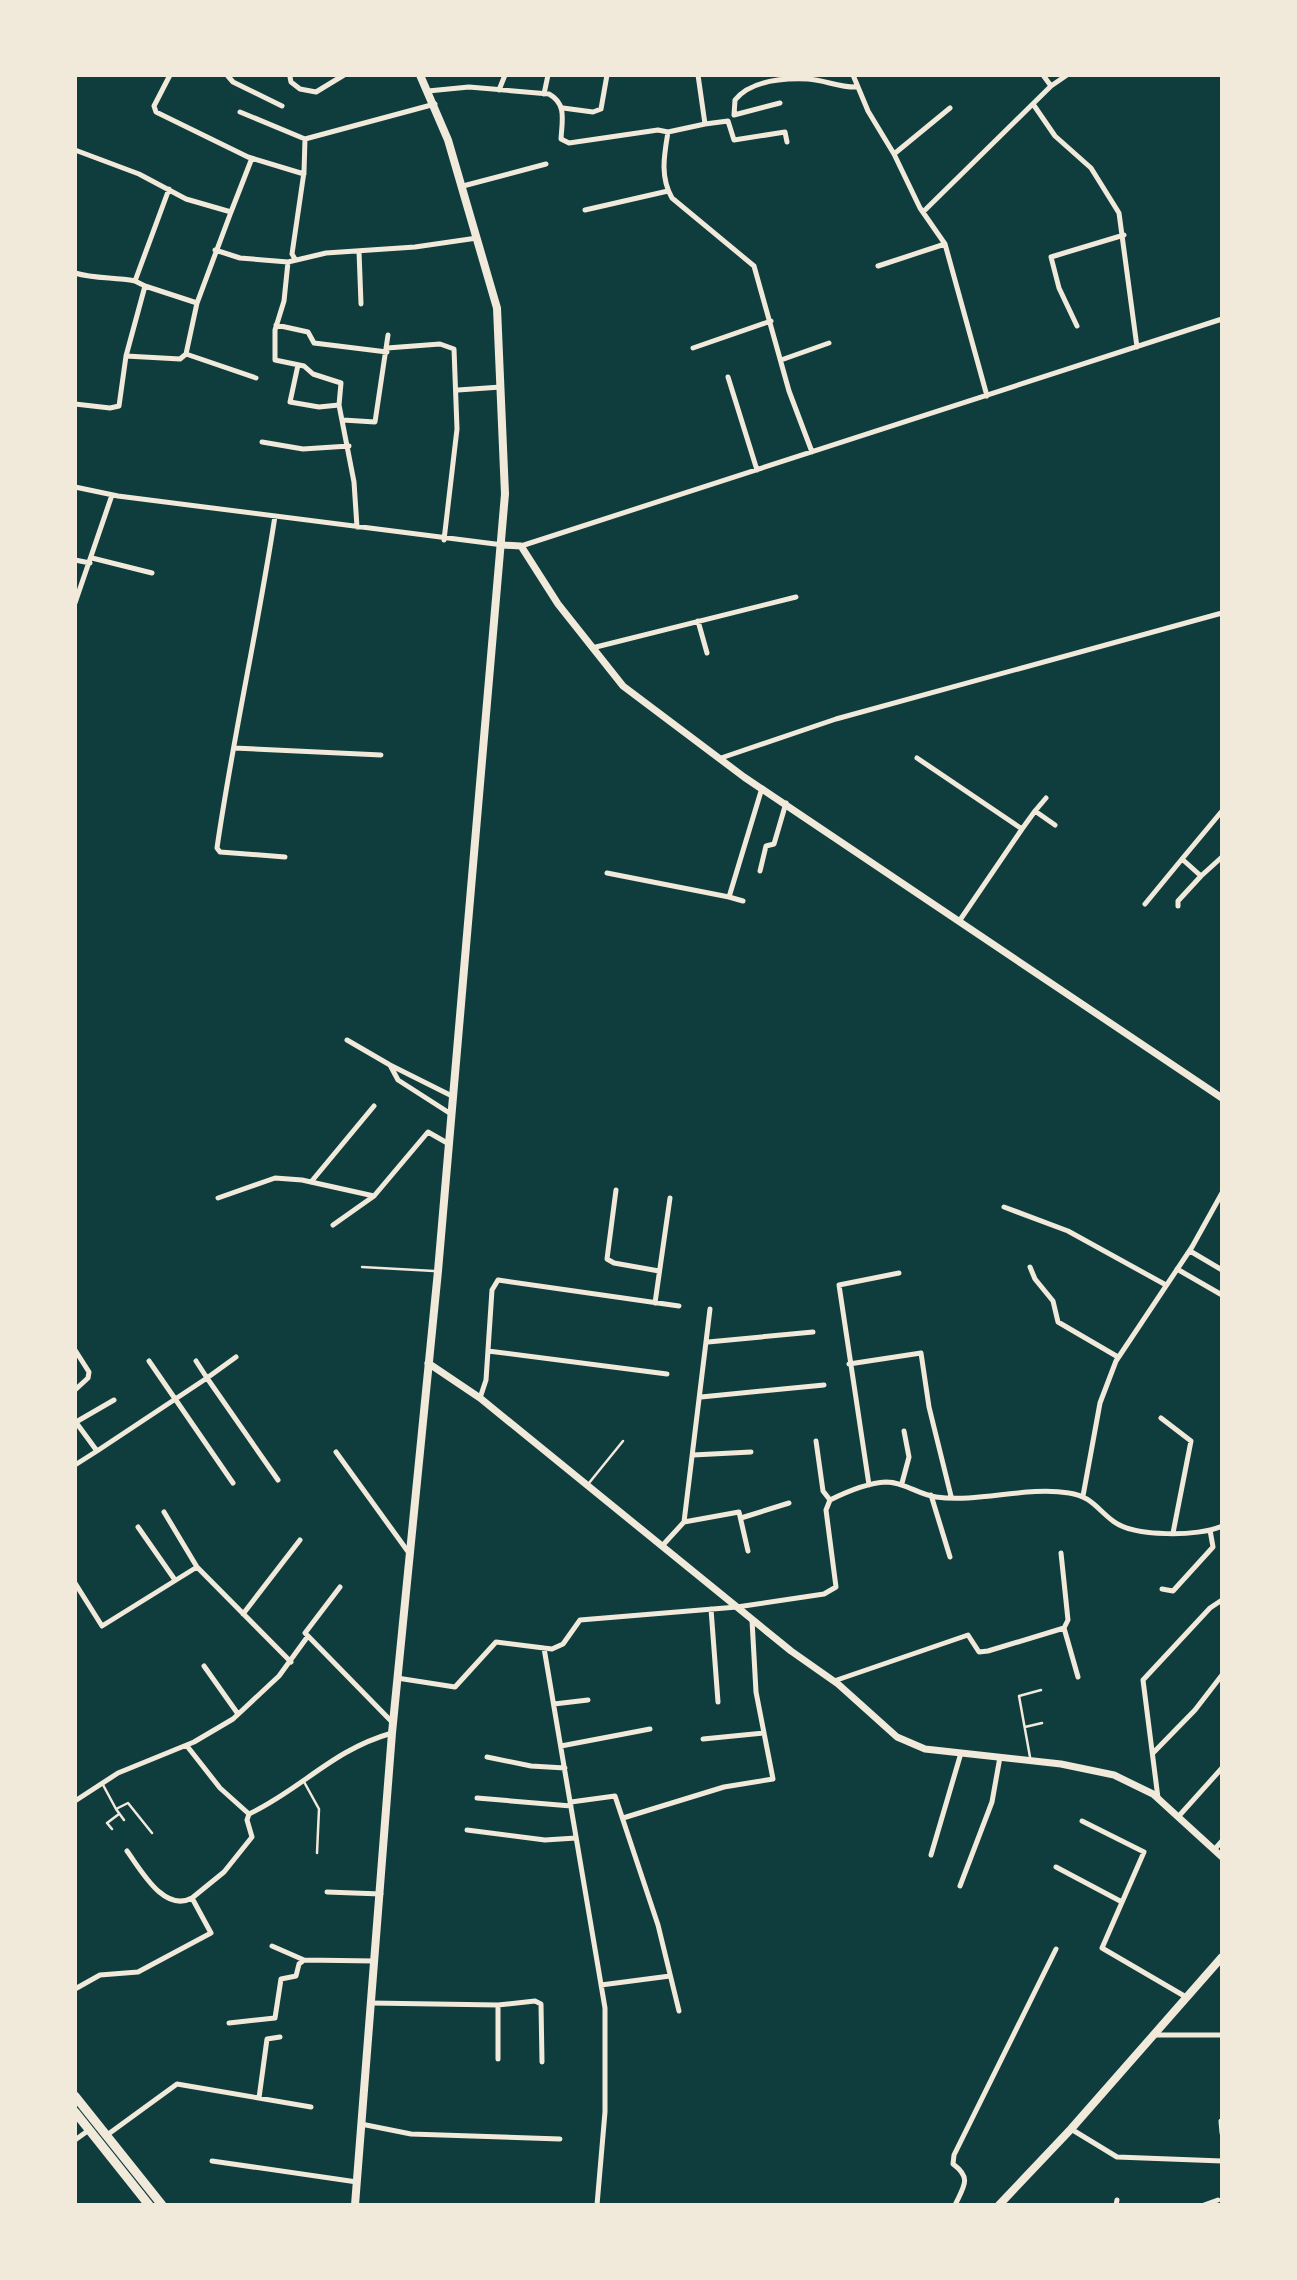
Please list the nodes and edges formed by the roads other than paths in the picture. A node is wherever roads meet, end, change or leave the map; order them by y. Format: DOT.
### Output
graph roads {
  1 [pos="170,75"];
  2 [pos="226,75"];
  3 [pos="344,75"];
  4 [pos="420,75"];
  5 [pos="505,75"];
  6 [pos="548,75"];
  7 [pos="607,75"];
  8 [pos="698,75"];
  9 [pos="853,75"];
  10 [pos="1043,75"];
  11 [pos="1067,75"];
  12 [pos="290,77"];
  13 [pos="1051,86"];
  14 [pos="858,87"];
  15 [pos="499,90"];
  16 [pos="428,91"];
  17 [pos="544,93"];
  18 [pos="780,103"];
  19 [pos="435,104"];
  20 [pos="1033,104"];
  21 [pos="282,106"];
  22 [pos="563,108"];
  23 [pos="950,108"];
  24 [pos="240,112"];
  25 [pos="734,115"];
  26 [pos="728,121"];
  27 [pos="705,124"];
  28 [pos="668,132"];
  29 [pos="304,139"];
  30 [pos="787,142"];
  31 [pos="75,150"];
  32 [pos="894,154"];
  33 [pos="252,158"];
  34 [pos="546,164"];
  35 [pos="304,174"];
  36 [pos="463,186"];
  37 [pos="169,189"];
  38 [pos="668,191"];
  39 [pos="585,210"];
  40 [pos="231,212"];
  41 [pos="923,212"];
  42 [pos="1124,235"];
  43 [pos="479,237"];
  44 [pos="945,244"];
  45 [pos="215,250"];
  46 [pos="359,251"];
  47 [pos="295,259"];
  48 [pos="288,262"];
  49 [pos="878,266"];
  50 [pos="75,273"];
  51 [pos="135,281"];
  52 [pos="145,286"];
  53 [pos="197,303"];
  54 [pos="361,304"];
  55 [pos="771,320"];
  56 [pos="1222,320"];
  57 [pos="276,325"];
  58 [pos="1077,326"];
  59 [pos="388,335"];
  60 [pos="829,343"];
  61 [pos="1137,347"];
  62 [pos="693,348"];
  63 [pos="387,350"];
  64 [pos="186,354"];
  65 [pos="126,356"];
  66 [pos="781,360"];
  67 [pos="298,365"];
  68 [pos="728,377"];
  69 [pos="256,378"];
  70 [pos="501,387"];
  71 [pos="458,390"];
  72 [pos="986,396"];
  73 [pos="75,404"];
  74 [pos="339,405"];
  75 [pos="343,420"];
  76 [pos="262,442"];
  77 [pos="349,446"];
  78 [pos="812,452"];
  79 [pos="757,470"];
  80 [pos="75,487"];
  81 [pos="112,495"];
  82 [pos="275,516"];
  83 [pos="357,527"];
  84 [pos="444,540"];
  85 [pos="503,545"];
  86 [pos="521,546"];
  87 [pos="75,560"];
  88 [pos="91,561"];
  89 [pos="152,573"];
  90 [pos="796,597"];
  91 [pos="75,603"];
  92 [pos="1222,613"];
  93 [pos="698,621"];
  94 [pos="592,648"];
  95 [pos="707,653"];
  96 [pos="234,747"];
  97 [pos="381,755"];
  98 [pos="721,758"];
  99 [pos="917,758"];
  100 [pos="762,788"];
  101 [pos="1046,798"];
  102 [pos="786,803"];
  103 [pos="1035,811"];
  104 [pos="1222,811"];
  105 [pos="1055,825"];
  106 [pos="1022,829"];
  107 [pos="1222,856"];
  108 [pos="285,857"];
  109 [pos="1182,859"];
  110 [pos="760,872"];
  111 [pos="607,873"];
  112 [pos="1201,876"];
  113 [pos="729,897"];
  114 [pos="743,901"];
  115 [pos="1144,904"];
  116 [pos="1178,906"];
  117 [pos="960,920"];
  118 [pos="347,1040"];
  119 [pos="390,1065"];
  120 [pos="452,1096"];
  121 [pos="1222,1098"];
  122 [pos="374,1106"];
  123 [pos="451,1114"];
  124 [pos="449,1144"];
  125 [pos="311,1182"];
  126 [pos="616,1190"];
  127 [pos="1222,1193"];
  128 [pos="374,1196"];
  129 [pos="218,1198"];
  130 [pos="670,1198"];
  131 [pos="1003,1207"];
  132 [pos="333,1225"];
  133 [pos="1190,1251"];
  134 [pos="362,1267"];
  135 [pos="1030,1267"];
  136 [pos="1177,1269"];
  137 [pos="1222,1270"];
  138 [pos="438,1271"];
  139 [pos="660,1271"];
  140 [pos="899,1273"];
  141 [pos="1166,1285"];
  142 [pos="1222,1295"];
  143 [pos="655,1303"];
  144 [pos="679,1306"];
  145 [pos="710,1309"];
  146 [pos="813,1332"];
  147 [pos="708,1342"];
  148 [pos="75,1350"];
  149 [pos="488,1351"];
  150 [pos="236,1357"];
  151 [pos="1118,1357"];
  152 [pos="149,1361"];
  153 [pos="196,1361"];
  154 [pos="428,1363"];
  155 [pos="849,1364"];
  156 [pos="667,1374"];
  157 [pos="207,1378"];
  158 [pos="824,1385"];
  159 [pos="75,1390"];
  160 [pos="701,1397"];
  161 [pos="480,1398"];
  162 [pos="175,1399"];
  163 [pos="114,1400"];
  164 [pos="1161,1418"];
  165 [pos="76,1422"];
  166 [pos="904,1431"];
  167 [pos="623,1441"];
  168 [pos="816,1441"];
  169 [pos="97,1451"];
  170 [pos="336,1452"];
  171 [pos="751,1452"];
  172 [pos="693,1455"];
  173 [pos="75,1465"];
  174 [pos="278,1480"];
  175 [pos="233,1483"];
  176 [pos="902,1483"];
  177 [pos="869,1485"];
  178 [pos="587,1486"];
  179 [pos="931,1495"];
  180 [pos="951,1496"];
  181 [pos="1083,1496"];
  182 [pos="830,1500"];
  183 [pos="789,1503"];
  184 [pos="164,1512"];
  185 [pos="741,1518"];
  186 [pos="684,1522"];
  187 [pos="1222,1526"];
  188 [pos="138,1527"];
  189 [pos="1210,1530"];
  190 [pos="1173,1533"];
  191 [pos="300,1539"];
  192 [pos="662,1546"];
  193 [pos="748,1551"];
  194 [pos="408,1553"];
  195 [pos="1061,1553"];
  196 [pos="950,1557"];
  197 [pos="197,1567"];
  198 [pos="175,1580"];
  199 [pos="75,1583"];
  200 [pos="340,1587"];
  201 [pos="1162,1589"];
  202 [pos="1222,1600"];
  203 [pos="737,1607"];
  204 [pos="711,1609"];
  205 [pos="243,1614"];
  206 [pos="752,1620"];
  207 [pos="1064,1628"];
  208 [pos="308,1636"];
  209 [pos="544,1648"];
  210 [pos="291,1662"];
  211 [pos="204,1666"];
  212 [pos="1222,1675"];
  213 [pos="1078,1677"];
  214 [pos="397,1678"];
  215 [pos="834,1681"];
  216 [pos="1041,1690"];
  217 [pos="588,1700"];
  218 [pos="718,1702"];
  219 [pos="554,1704"];
  220 [pos="238,1714"];
  221 [pos="1042,1723"];
  222 [pos="1025,1727"];
  223 [pos="392,1728"];
  224 [pos="650,1729"];
  225 [pos="764,1733"];
  226 [pos="703,1739"];
  227 [pos="187,1746"];
  228 [pos="561,1746"];
  229 [pos="961,1753"];
  230 [pos="1153,1753"];
  231 [pos="487,1757"];
  232 [pos="1000,1757"];
  233 [pos="1031,1761"];
  234 [pos="565,1768"];
  235 [pos="1222,1768"];
  236 [pos="303,1779"];
  237 [pos="102,1783"];
  238 [pos="477,1798"];
  239 [pos="1158,1798"];
  240 [pos="75,1801"];
  241 [pos="571,1804"];
  242 [pos="116,1808"];
  243 [pos="119,1814"];
  244 [pos="249,1814"];
  245 [pos="1178,1817"];
  246 [pos="623,1818"];
  247 [pos="124,1820"];
  248 [pos="1082,1821"];
  249 [pos="112,1829"];
  250 [pos="467,1830"];
  251 [pos="152,1833"];
  252 [pos="576,1838"];
  253 [pos="1222,1841"];
  254 [pos="1214,1850"];
  255 [pos="127,1851"];
  256 [pos="317,1853"];
  257 [pos="930,1855"];
  258 [pos="1222,1857"];
  259 [pos="1056,1867"];
  260 [pos="960,1886"];
  261 [pos="327,1892"];
  262 [pos="381,1894"];
  263 [pos="192,1898"];
  264 [pos="1122,1902"];
  265 [pos="220,1929"];
  266 [pos="211,1933"];
  267 [pos="272,1946"];
  268 [pos="1056,1949"];
  269 [pos="1222,1957"];
  270 [pos="304,1960"];
  271 [pos="375,1961"];
  272 [pos="670,1976"];
  273 [pos="601,1985"];
  274 [pos="75,1989"];
  275 [pos="1186,1997"];
  276 [pos="371,2003"];
  277 [pos="498,2006"];
  278 [pos="678,2011"];
  279 [pos="229,2023"];
  280 [pos="1154,2035"];
  281 [pos="1222,2035"];
  282 [pos="281,2037"];
  283 [pos="498,2059"];
  284 [pos="542,2062"];
  285 [pos="75,2096"];
  286 [pos="259,2098"];
  287 [pos="311,2107"];
  288 [pos="75,2112"];
  289 [pos="1221,2120"];
  290 [pos="361,2124"];
  291 [pos="1071,2129"];
  292 [pos="89,2130"];
  293 [pos="1222,2133"];
  294 [pos="107,2135"];
  295 [pos="560,2139"];
  296 [pos="75,2140"];
  297 [pos="212,2161"];
  298 [pos="1222,2161"];
  299 [pos="356,2182"];
  300 [pos="1218,2200"];
  301 [pos="149,2205"];
  302 [pos="162,2205"];
  303 [pos="355,2205"];
  304 [pos="597,2205"];
  305 [pos="955,2205"];
  306 [pos="999,2205"];
  307 [pos="1204,2205"];
  1 -- 33 [label="street"];
  2 -- 21 [label="street"];
  3 -- 12 [label="street"];
  4 -- 16 [label="main road"];
  5 -- 15 [label="street"];
  6 -- 17 [label="street"];
  7 -- 22 [label="street"];
  8 -- 27 [label="street"];
  9 -- 14 [label="street"];
  10 -- 13 [label="street"];
  11 -- 13 [label="street"];
  13 -- 20 [label="street"];
  14 -- 25 [label="street"];
  14 -- 32 [label="street"];
  15 -- 16 [label="street"];
  15 -- 17 [label="street"];
  16 -- 19 [label="main road"];
  17 -- 22 [label="street"];
  18 -- 25 [label="street"];
  19 -- 29 [label="street"];
  19 -- 36 [label="main road"];
  20 -- 41 [label="street"];
  20 -- 42 [label="street"];
  22 -- 28 [label="street"];
  23 -- 32 [label="street"];
  24 -- 29 [label="street"];
  25 -- 26 [label="street"];
  26 -- 27 [label="street"];
  26 -- 30 [label="street"];
  27 -- 28 [label="street"];
  28 -- 38 [label="street"];
  29 -- 35 [label="street"];
  31 -- 37 [label="street"];
  32 -- 41 [label="street"];
  33 -- 35 [label="street"];
  33 -- 40 [label="street"];
  34 -- 36 [label="street"];
  35 -- 47 [label="street"];
  36 -- 43 [label="main road"];
  37 -- 40 [label="street"];
  37 -- 51 [label="street"];
  38 -- 39 [label="street"];
  38 -- 55 [label="street"];
  40 -- 45 [label="street"];
  41 -- 44 [label="street"];
  42 -- 58 [label="street"];
  42 -- 61 [label="street"];
  43 -- 46 [label="street"];
  43 -- 70 [label="main road"];
  44 -- 49 [label="street"];
  44 -- 72 [label="street"];
  45 -- 48 [label="street"];
  45 -- 53 [label="street"];
  46 -- 47 [label="street"];
  46 -- 54 [label="street"];
  47 -- 48 [label="street"];
  48 -- 57 [label="street"];
  50 -- 51 [label="street"];
  51 -- 52 [label="street"];
  52 -- 53 [label="street"];
  52 -- 65 [label="street"];
  53 -- 64 [label="street"];
  55 -- 62 [label="street"];
  55 -- 66 [label="street"];
  56 -- 61 [label="street"];
  57 -- 63 [label="street"];
  57 -- 67 [label="street"];
  59 -- 63 [label="street"];
  60 -- 66 [label="street"];
  61 -- 72 [label="street"];
  63 -- 71 [label="street"];
  63 -- 75 [label="street"];
  64 -- 65 [label="street"];
  64 -- 69 [label="street"];
  65 -- 73 [label="street"];
  66 -- 78 [label="street"];
  67 -- 74 [label="street"];
  67 -- 74 [label="street"];
  68 -- 79 [label="street"];
  70 -- 71 [label="street"];
  70 -- 85 [label="main road"];
  71 -- 84 [label="street"];
  72 -- 78 [label="street"];
  74 -- 75 [label="street"];
  75 -- 77 [label="street"];
  76 -- 77 [label="street"];
  77 -- 83 [label="street"];
  78 -- 79 [label="street"];
  79 -- 86 [label="street"];
  80 -- 81 [label="street"];
  81 -- 82 [label="street"];
  81 -- 88 [label="street"];
  82 -- 83 [label="street"];
  82 -- 96 [label="street"];
  83 -- 84 [label="street"];
  84 -- 85 [label="street"];
  85 -- 86 [label="street"];
  85 -- 120 [label="main road"];
  86 -- 94 [label="street"];
  87 -- 88 [label="street"];
  88 -- 89 [label="street"];
  88 -- 91 [label="street"];
  90 -- 93 [label="street"];
  92 -- 98 [label="street"];
  93 -- 94 [label="street"];
  93 -- 95 [label="street"];
  94 -- 98 [label="street"];
  96 -- 97 [label="street"];
  96 -- 108 [label="street"];
  98 -- 100 [label="street"];
  99 -- 106 [label="street"];
  100 -- 102 [label="street"];
  100 -- 113 [label="street"];
  101 -- 103 [label="street"];
  102 -- 110 [label="street"];
  102 -- 117 [label="street"];
  103 -- 105 [label="street"];
  103 -- 106 [label="street"];
  104 -- 109 [label="street"];
  106 -- 117 [label="street"];
  107 -- 112 [label="street"];
  109 -- 112 [label="street"];
  109 -- 115 [label="street"];
  111 -- 113 [label="street"];
  112 -- 116 [label="street"];
  113 -- 114 [label="street"];
  117 -- 121 [label="street"];
  118 -- 119 [label="street"];
  119 -- 120 [label="street"];
  119 -- 123 [label="street"];
  120 -- 123 [label="main road"];
  122 -- 125 [label="street"];
  123 -- 124 [label="main road"];
  124 -- 128 [label="street"];
  124 -- 138 [label="main road"];
  125 -- 128 [label="street"];
  125 -- 129 [label="street"];
  126 -- 139 [label="street"];
  127 -- 133 [label="street"];
  128 -- 132 [label="street"];
  130 -- 139 [label="street"];
  131 -- 141 [label="street"];
  133 -- 136 [label="street"];
  133 -- 137 [label="street"];
  134 -- 138 [label="lane"];
  135 -- 151 [label="street"];
  136 -- 141 [label="street"];
  136 -- 142 [label="street"];
  138 -- 154 [label="main road"];
  139 -- 143 [label="street"];
  140 -- 155 [label="street"];
  141 -- 151 [label="street"];
  143 -- 144 [label="street"];
  143 -- 149 [label="street"];
  145 -- 147 [label="street"];
  146 -- 147 [label="street"];
  147 -- 160 [label="street"];
  148 -- 159 [label="street"];
  149 -- 156 [label="street"];
  149 -- 161 [label="street"];
  150 -- 157 [label="street"];
  151 -- 181 [label="street"];
  152 -- 162 [label="street"];
  153 -- 157 [label="street"];
  154 -- 161 [label="street"];
  154 -- 194 [label="main road"];
  155 -- 177 [label="street"];
  155 -- 180 [label="street"];
  157 -- 162 [label="street"];
  157 -- 174 [label="street"];
  158 -- 160 [label="street"];
  160 -- 172 [label="street"];
  161 -- 178 [label="street"];
  162 -- 169 [label="street"];
  162 -- 175 [label="street"];
  163 -- 165 [label="street"];
  164 -- 190 [label="street"];
  165 -- 169 [label="street"];
  166 -- 176 [label="street"];
  167 -- 178 [label="lane"];
  168 -- 182 [label="street"];
  169 -- 173 [label="street"];
  170 -- 194 [label="street"];
  171 -- 172 [label="street"];
  172 -- 186 [label="street"];
  176 -- 177 [label="street"];
  176 -- 179 [label="street"];
  177 -- 182 [label="street"];
  178 -- 192 [label="street"];
  179 -- 180 [label="street"];
  179 -- 196 [label="street"];
  180 -- 181 [label="street"];
  181 -- 190 [label="street"];
  182 -- 203 [label="street"];
  183 -- 185 [label="street"];
  184 -- 197 [label="street"];
  185 -- 186 [label="street"];
  185 -- 193 [label="street"];
  186 -- 192 [label="street"];
  187 -- 189 [label="street"];
  188 -- 198 [label="street"];
  189 -- 190 [label="street"];
  189 -- 201 [label="street"];
  191 -- 205 [label="street"];
  192 -- 203 [label="street"];
  194 -- 214 [label="main road"];
  195 -- 207 [label="street"];
  197 -- 198 [label="street"];
  197 -- 205 [label="street"];
  198 -- 199 [label="street"];
  200 -- 208 [label="street"];
  202 -- 230 [label="street"];
  203 -- 204 [label="street"];
  203 -- 206 [label="street"];
  204 -- 209 [label="street"];
  204 -- 218 [label="street"];
  205 -- 210 [label="street"];
  206 -- 215 [label="street"];
  206 -- 225 [label="street"];
  207 -- 213 [label="street"];
  207 -- 215 [label="street"];
  208 -- 210 [label="street"];
  208 -- 223 [label="street"];
  209 -- 214 [label="street"];
  209 -- 219 [label="street"];
  210 -- 220 [label="street"];
  211 -- 220 [label="street"];
  212 -- 230 [label="street"];
  214 -- 223 [label="main road"];
  215 -- 229 [label="street"];
  216 -- 222 [label="lane"];
  217 -- 219 [label="street"];
  219 -- 228 [label="street"];
  220 -- 227 [label="street"];
  221 -- 222 [label="lane"];
  222 -- 233 [label="lane"];
  223 -- 236 [label="street"];
  223 -- 262 [label="main road"];
  224 -- 228 [label="street"];
  225 -- 226 [label="street"];
  225 -- 246 [label="street"];
  227 -- 237 [label="street"];
  227 -- 244 [label="street"];
  228 -- 234 [label="street"];
  229 -- 232 [label="street"];
  229 -- 257 [label="street"];
  230 -- 239 [label="street"];
  231 -- 234 [label="street"];
  232 -- 233 [label="street"];
  232 -- 260 [label="street"];
  233 -- 239 [label="street"];
  234 -- 241 [label="street"];
  235 -- 245 [label="street"];
  236 -- 244 [label="street"];
  236 -- 256 [label="lane"];
  237 -- 240 [label="street"];
  237 -- 242 [label="lane"];
  238 -- 241 [label="street"];
  239 -- 245 [label="street"];
  241 -- 246 [label="street"];
  241 -- 252 [label="street"];
  242 -- 243 [label="lane"];
  242 -- 251 [label="lane"];
  243 -- 247 [label="lane"];
  243 -- 249 [label="lane"];
  244 -- 263 [label="street"];
  245 -- 254 [label="street"];
  246 -- 272 [label="street"];
  248 -- 264 [label="street"];
  250 -- 252 [label="street"];
  252 -- 273 [label="street"];
  253 -- 254 [label="street"];
  254 -- 258 [label="street"];
  255 -- 263 [label="street"];
  259 -- 264 [label="street"];
  261 -- 262 [label="street"];
  262 -- 271 [label="main road"];
  263 -- 266 [label="street"];
  264 -- 275 [label="street"];
  265 -- 266 [label="street"];
  266 -- 274 [label="street"];
  267 -- 270 [label="street"];
  268 -- 305 [label="street"];
  269 -- 275 [label="main road"];
  270 -- 271 [label="street"];
  270 -- 279 [label="street"];
  271 -- 276 [label="main road"];
  272 -- 273 [label="street"];
  272 -- 278 [label="street"];
  273 -- 304 [label="street"];
  275 -- 280 [label="main road"];
  276 -- 277 [label="street"];
  276 -- 290 [label="main road"];
  277 -- 283 [label="street"];
  277 -- 284 [label="street"];
  280 -- 281 [label="street"];
  280 -- 291 [label="main road"];
  282 -- 286 [label="street"];
  285 -- 294 [label="main road"];
  286 -- 287 [label="street"];
  286 -- 294 [label="street"];
  288 -- 292 [label="main road"];
  289 -- 293 [label="street"];
  290 -- 295 [label="street"];
  290 -- 299 [label="main road"];
  291 -- 298 [label="street"];
  291 -- 306 [label="main road"];
  292 -- 296 [label="street"];
  292 -- 301 [label="main road"];
  294 -- 302 [label="main road"];
  297 -- 299 [label="street"];
  299 -- 303 [label="main road"];
  300 -- 307 [label="street"];
}
